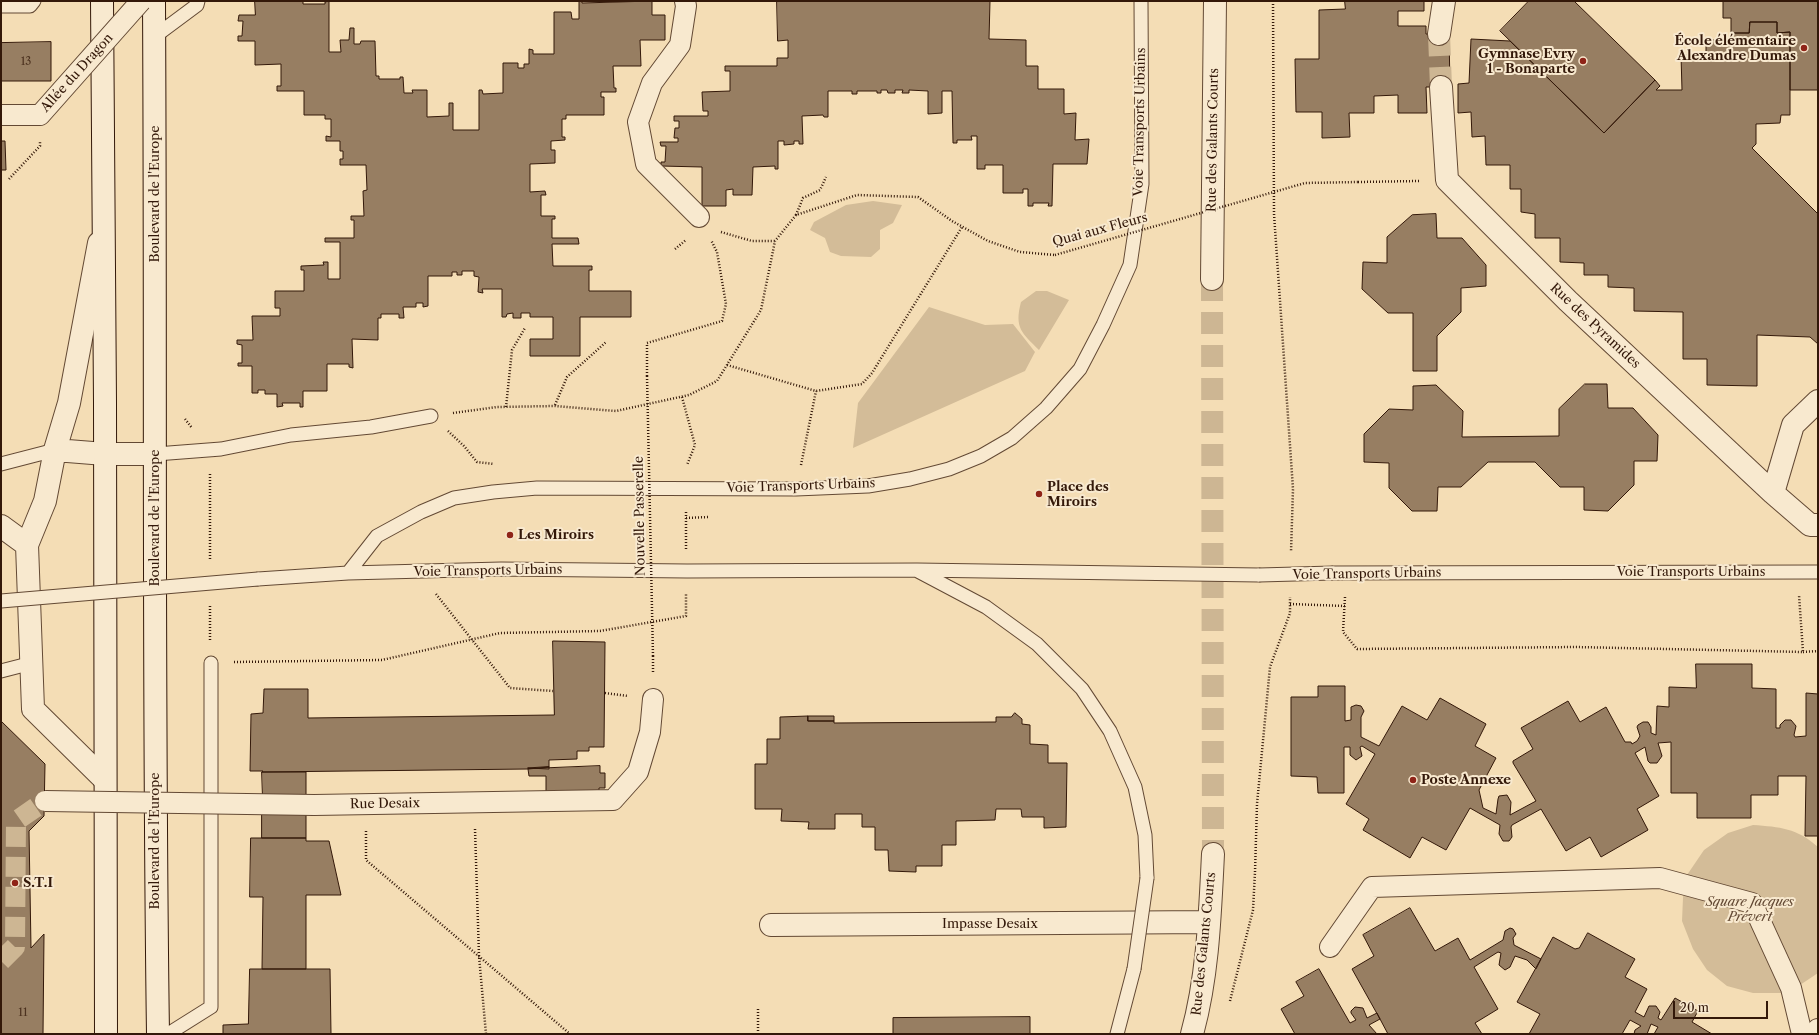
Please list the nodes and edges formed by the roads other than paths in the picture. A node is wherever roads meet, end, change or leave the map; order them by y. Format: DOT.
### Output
graph roads {
  1 [pos="34,1"];
  2 [pos="102,1"];
  3 [pos="141,1"];
  4 [pos="154,1"];
  5 [pos="198,1"];
  6 [pos="685,1"];
  7 [pos="1141,1"];
  8 [pos="1215,1"];
  9 [pos="1444,1"];
  10 [pos="1,6"];
  11 [pos="1439,34"];
  12 [pos="154,37"];
  13 [pos="1440,87"];
  14 [pos="1,115"];
  15 [pos="699,217"];
  16 [pos="102,223"];
  17 [pos="1212,279"];
  18 [pos="1818,401"];
  19 [pos="431,416"];
  20 [pos="55,450"];
  21 [pos="105,454"];
  22 [pos="156,454"];
  23 [pos="1,464"];
  24 [pos="1774,493"];
  25 [pos="1818,525"];
  26 [pos="1,526"];
  27 [pos="27,545"];
  28 [pos="917,570"];
  29 [pos="1818,572"];
  30 [pos="348,573"];
  31 [pos="1,602"];
  32 [pos="32,663"];
  33 [pos="211,663"];
  34 [pos="1,671"];
  35 [pos="653,699"];
  36 [pos="105,780"];
  37 [pos="45,801"];
  38 [pos="1213,854"];
  39 [pos="1209,922"];
  40 [pos="771,925"];
  41 [pos="1330,947"];
  42 [pos="1818,1030"];
  43 [pos="106,1034"];
  44 [pos="158,1034"];
  45 [pos="168,1034"];
  46 [pos="1117,1034"];
  47 [pos="1192,1034"];
  48 [pos="1802,1034"];
  49 [pos="1814,1034"];
  1 -- 10 [label="lane"];
  2 -- 16 [label="street"];
  3 -- 14 [label="street, Allée du Dragon, bridge"];
  4 -- 12 [label="street, Boulevard de l'Europe"];
  5 -- 12 [label="lane"];
  6 -- 15 [label="street"];
  7 -- 30 [label="lane, Voie Transports Urbains"];
  8 -- 17 [label="street, Rue des Galants Courts"];
  9 -- 11 [label="street"];
  12 -- 22 [label="street, Boulevard de l'Europe"];
  13 -- 24 [label="street, Rue des Pyramides"];
  16 -- 20 [label="street"];
  16 -- 21 [label="street"];
  18 -- 24 [label="street"];
  19 -- 22 [label="lane"];
  20 -- 21 [label="street"];
  20 -- 23 [label="lane"];
  20 -- 27 [label="street"];
  21 -- 22 [label="street"];
  21 -- 36 [label="street"];
  22 -- 44 [label="street, Boulevard de l'Europe"];
  24 -- 25 [label="street, Rue des Pyramides"];
  26 -- 27 [label="street"];
  27 -- 32 [label="street"];
  28 -- 29 [label="lane, Voie Transports Urbains, bridge"];
  28 -- 30 [label="lane, Voie Transports Urbains"];
  28 -- 46 [label="lane, Voie Transports Urbains, bridge"];
  30 -- 31 [label="lane, Voie Transports Urbains, bridge"];
  32 -- 34 [label="lane"];
  32 -- 36 [label="street"];
  33 -- 45 [label="lane"];
  35 -- 37 [label="street, Rue Desaix, bridge"];
  36 -- 43 [label="street"];
  38 -- 39 [label="street, Rue des Galants Courts"];
  39 -- 40 [label="street, Impasse Desaix"];
  39 -- 47 [label="street, Rue des Galants Courts"];
  41 -- 48 [label="street"];
  42 -- 49 [label="street"];
}
